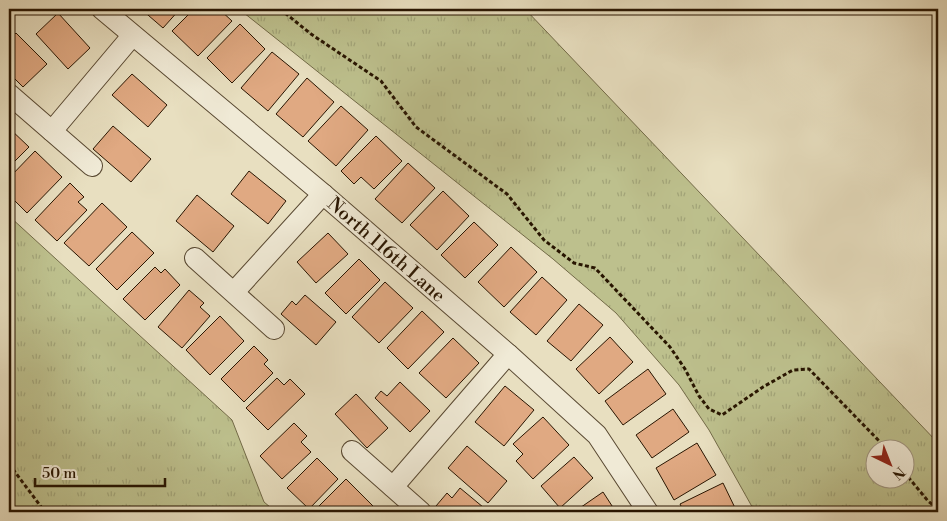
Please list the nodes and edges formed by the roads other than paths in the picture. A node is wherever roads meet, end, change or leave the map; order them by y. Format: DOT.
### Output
graph roads {
  1 [pos="102,9"];
  2 [pos="132,36"];
  3 [pos="9,94"];
  4 [pos="52,131"];
  5 [pos="92,166"];
  6 [pos="323,194"];
  7 [pos="195,258"];
  8 [pos="234,292"];
  9 [pos="274,329"];
  10 [pos="508,354"];
  11 [pos="352,451"];
  12 [pos="393,487"];
  13 [pos="421,512"];
  14 [pos="648,512"];
  1 -- 2 [label="street, North 116th Lane"];
  2 -- 4 [label="street"];
  2 -- 6 [label="street, North 116th Lane"];
  3 -- 4 [label="street"];
  4 -- 5 [label="street"];
  6 -- 8 [label="street"];
  6 -- 10 [label="street, North 116th Lane"];
  7 -- 8 [label="street"];
  8 -- 9 [label="street"];
  10 -- 12 [label="street"];
  10 -- 14 [label="street, North 116th Lane"];
  11 -- 12 [label="street"];
  12 -- 13 [label="street"];
}
